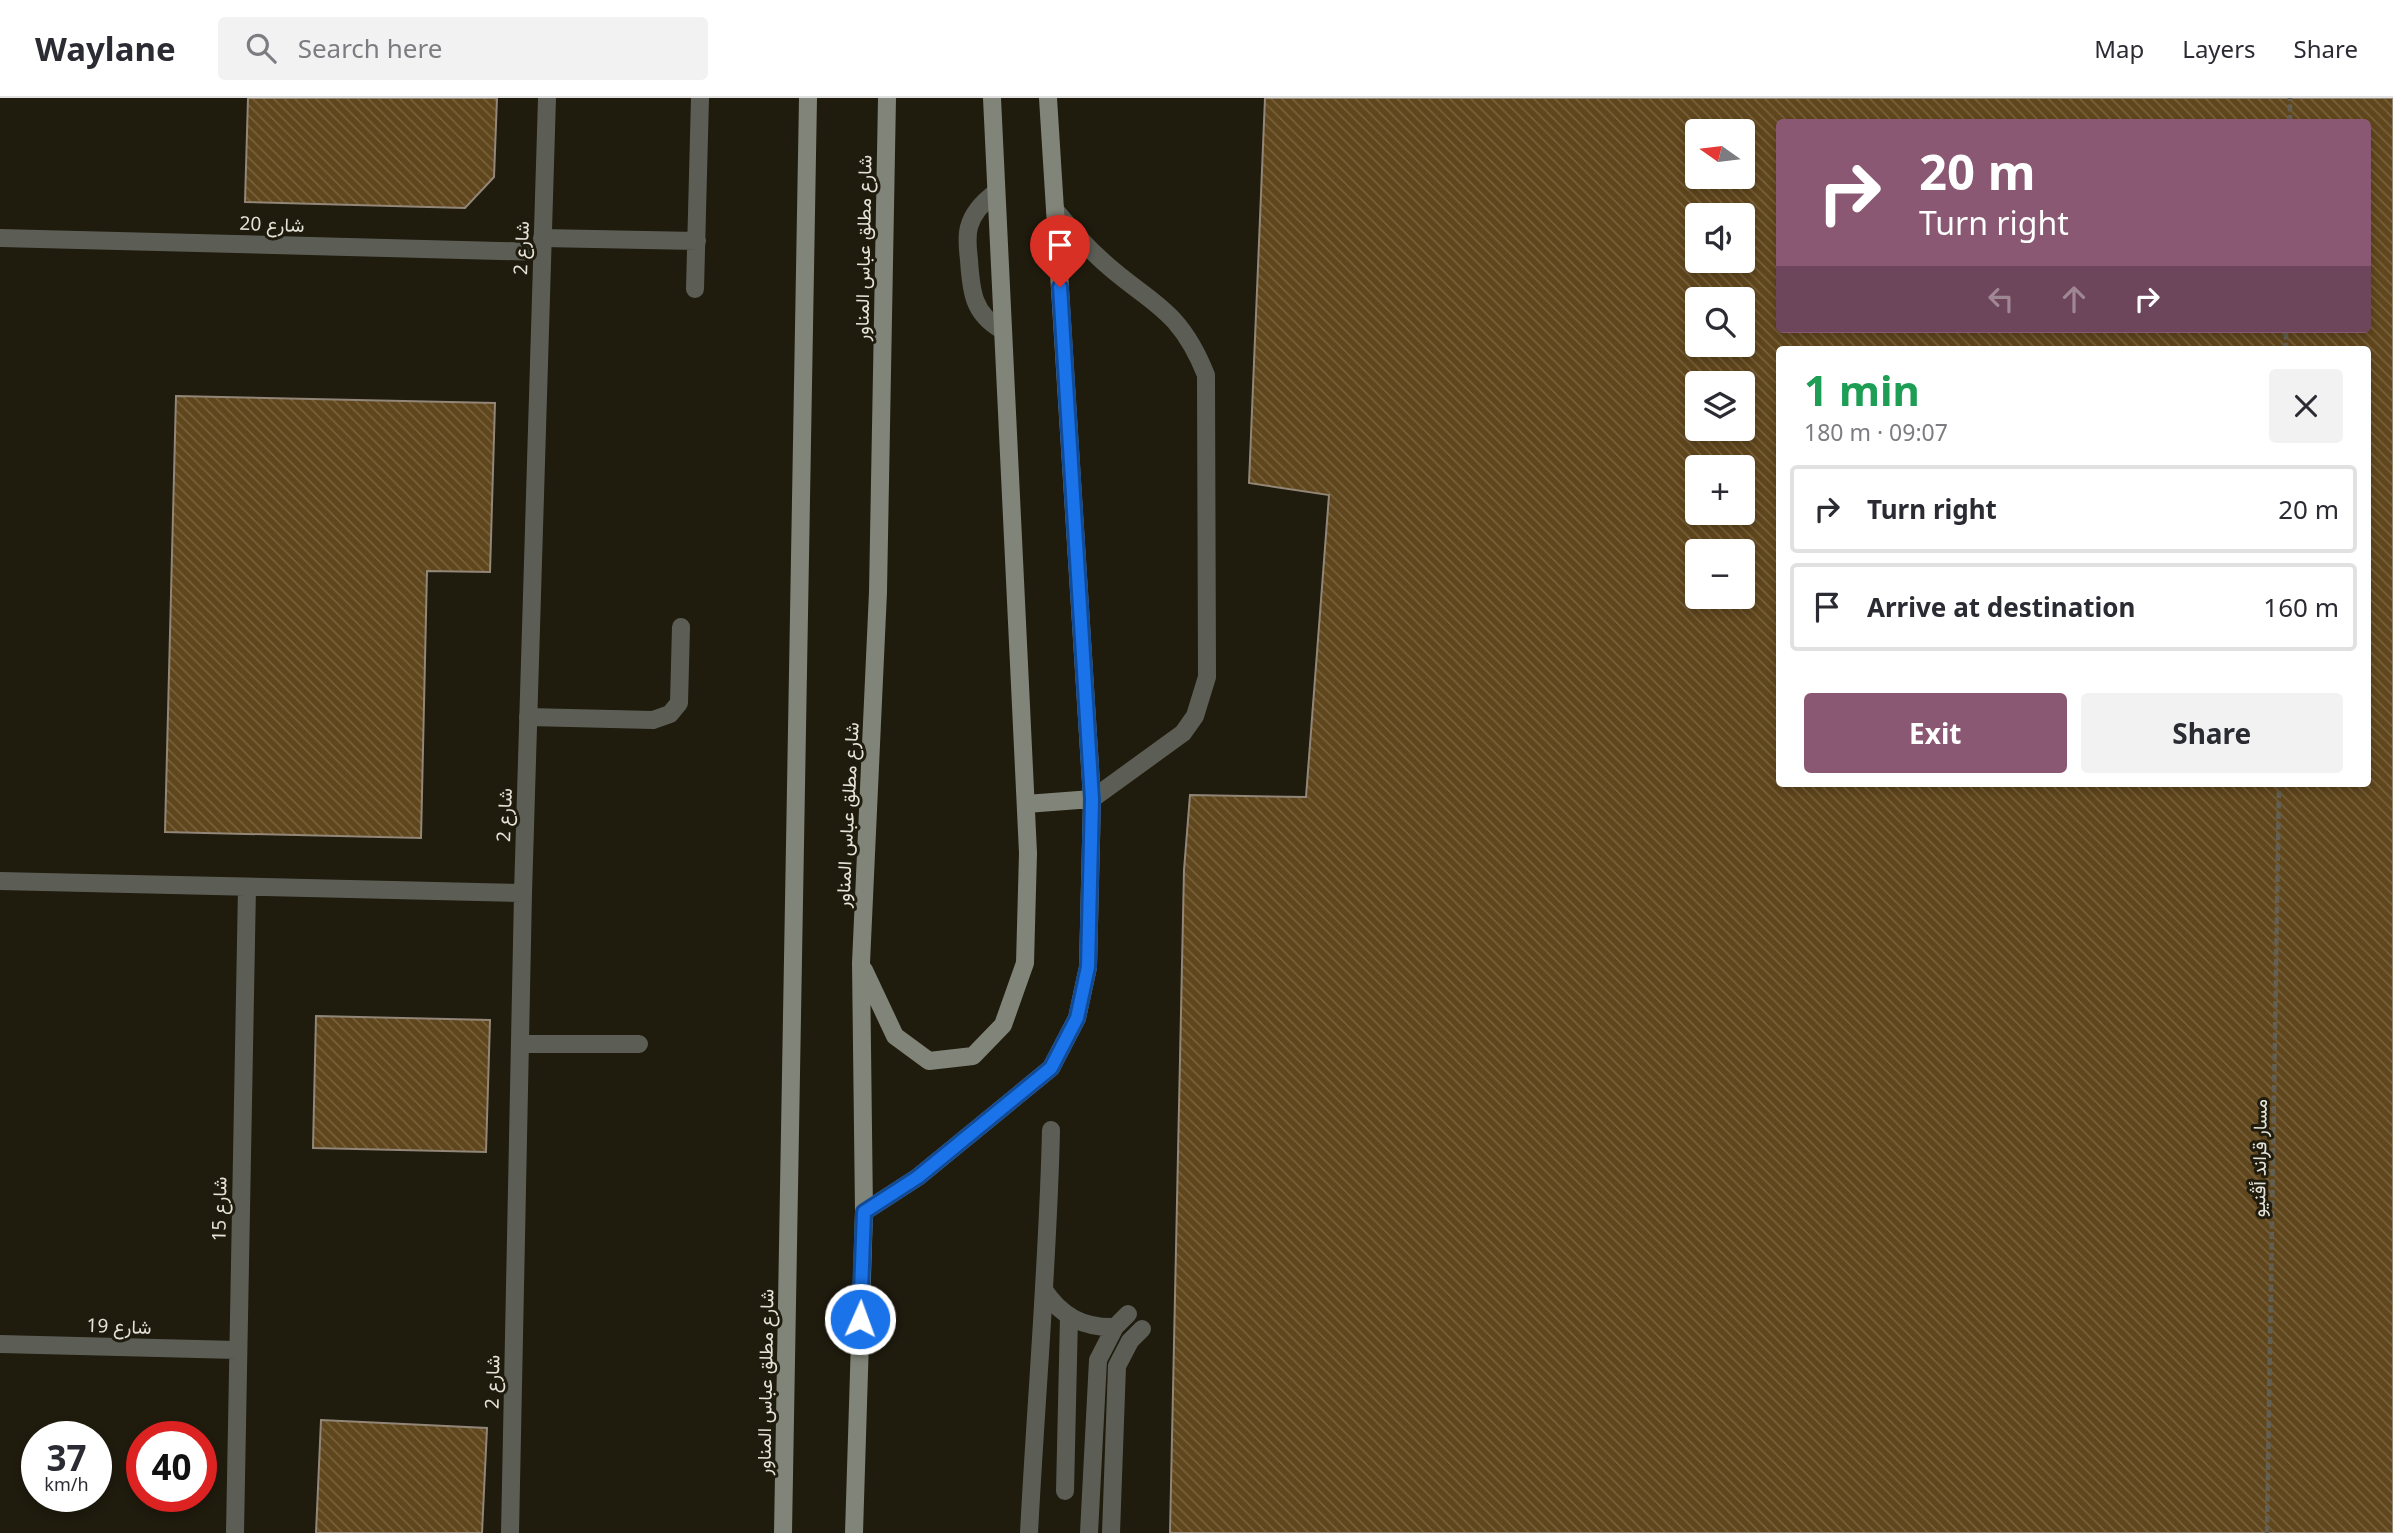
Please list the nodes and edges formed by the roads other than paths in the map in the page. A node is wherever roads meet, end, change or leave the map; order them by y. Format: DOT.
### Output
graph roads {
  1 [pos="547,98"];
  2 [pos="700,98"];
  3 [pos="808,98"];
  4 [pos="887,98"];
  5 [pos="992,98"];
  6 [pos="1048,98"];
  7 [pos="995,193"];
  8 [pos="1055,210"];
  9 [pos="0,238"];
  10 [pos="697,241"];
  11 [pos="542,245"];
  12 [pos="695,289"];
  13 [pos="1002,330"];
  14 [pos="681,627"];
  15 [pos="528,717"];
  16 [pos="1092,799"];
  17 [pos="1026,804"];
  18 [pos="0,881"];
  19 [pos="247,887"];
  20 [pos="523,893"];
  21 [pos="861,963"];
  22 [pos="520,1044"];
  23 [pos="639,1044"];
  24 [pos="1051,1130"];
  25 [pos="864,1212"];
  26 [pos="1044,1290"];
  27 [pos="1128,1314"];
  28 [pos="1069,1317"];
  29 [pos="1115,1326"];
  30 [pos="1142,1329"];
  31 [pos="0,1344"];
  32 [pos="237,1350"];
  33 [pos="1065,1491"];
  34 [pos="235,1533"];
  35 [pos="510,1533"];
  36 [pos="783,1533"];
  37 [pos="854,1533"];
  38 [pos="1029,1533"];
  39 [pos="1089,1533"];
  40 [pos="1111,1533"];
  1 -- 11 [label="street, شارع 2"];
  2 -- 10 [label="street"];
  3 -- 36 [label="street, شارع مطلق عباس المناور"];
  4 -- 21 [label="street, شارع مطلق عباس المناور"];
  5 -- 7 [label="street"];
  6 -- 8 [label="street"];
  7 -- 13 [label="street"];
  7 -- 13 [label="street"];
  8 -- 16 [label="street"];
  8 -- 16 [label="street"];
  9 -- 11 [label="street, شارع 20"];
  10 -- 11 [label="street, شارع 20"];
  10 -- 12 [label="street"];
  11 -- 15 [label="street, شارع 2"];
  13 -- 17 [label="street"];
  14 -- 15 [label="street"];
  15 -- 20 [label="street, شارع 2"];
  16 -- 17 [label="street"];
  16 -- 25 [label="street"];
  17 -- 21 [label="street"];
  18 -- 19 [label="street"];
  19 -- 20 [label="street"];
  19 -- 32 [label="street, شارع 15"];
  20 -- 22 [label="street, شارع 2"];
  21 -- 25 [label="street, شارع مطلق عباس المناور"];
  22 -- 23 [label="street"];
  22 -- 35 [label="street, شارع 2"];
  24 -- 26 [label="street"];
  25 -- 37 [label="street, شارع مطلق عباس المناور"];
  26 -- 28 [label="street"];
  26 -- 38 [label="street"];
  27 -- 29 [label="street"];
  28 -- 29 [label="street"];
  28 -- 33 [label="street"];
  29 -- 39 [label="street"];
  30 -- 40 [label="street"];
  31 -- 32 [label="street, شارع 19"];
  32 -- 34 [label="street, شارع 15"];
}
